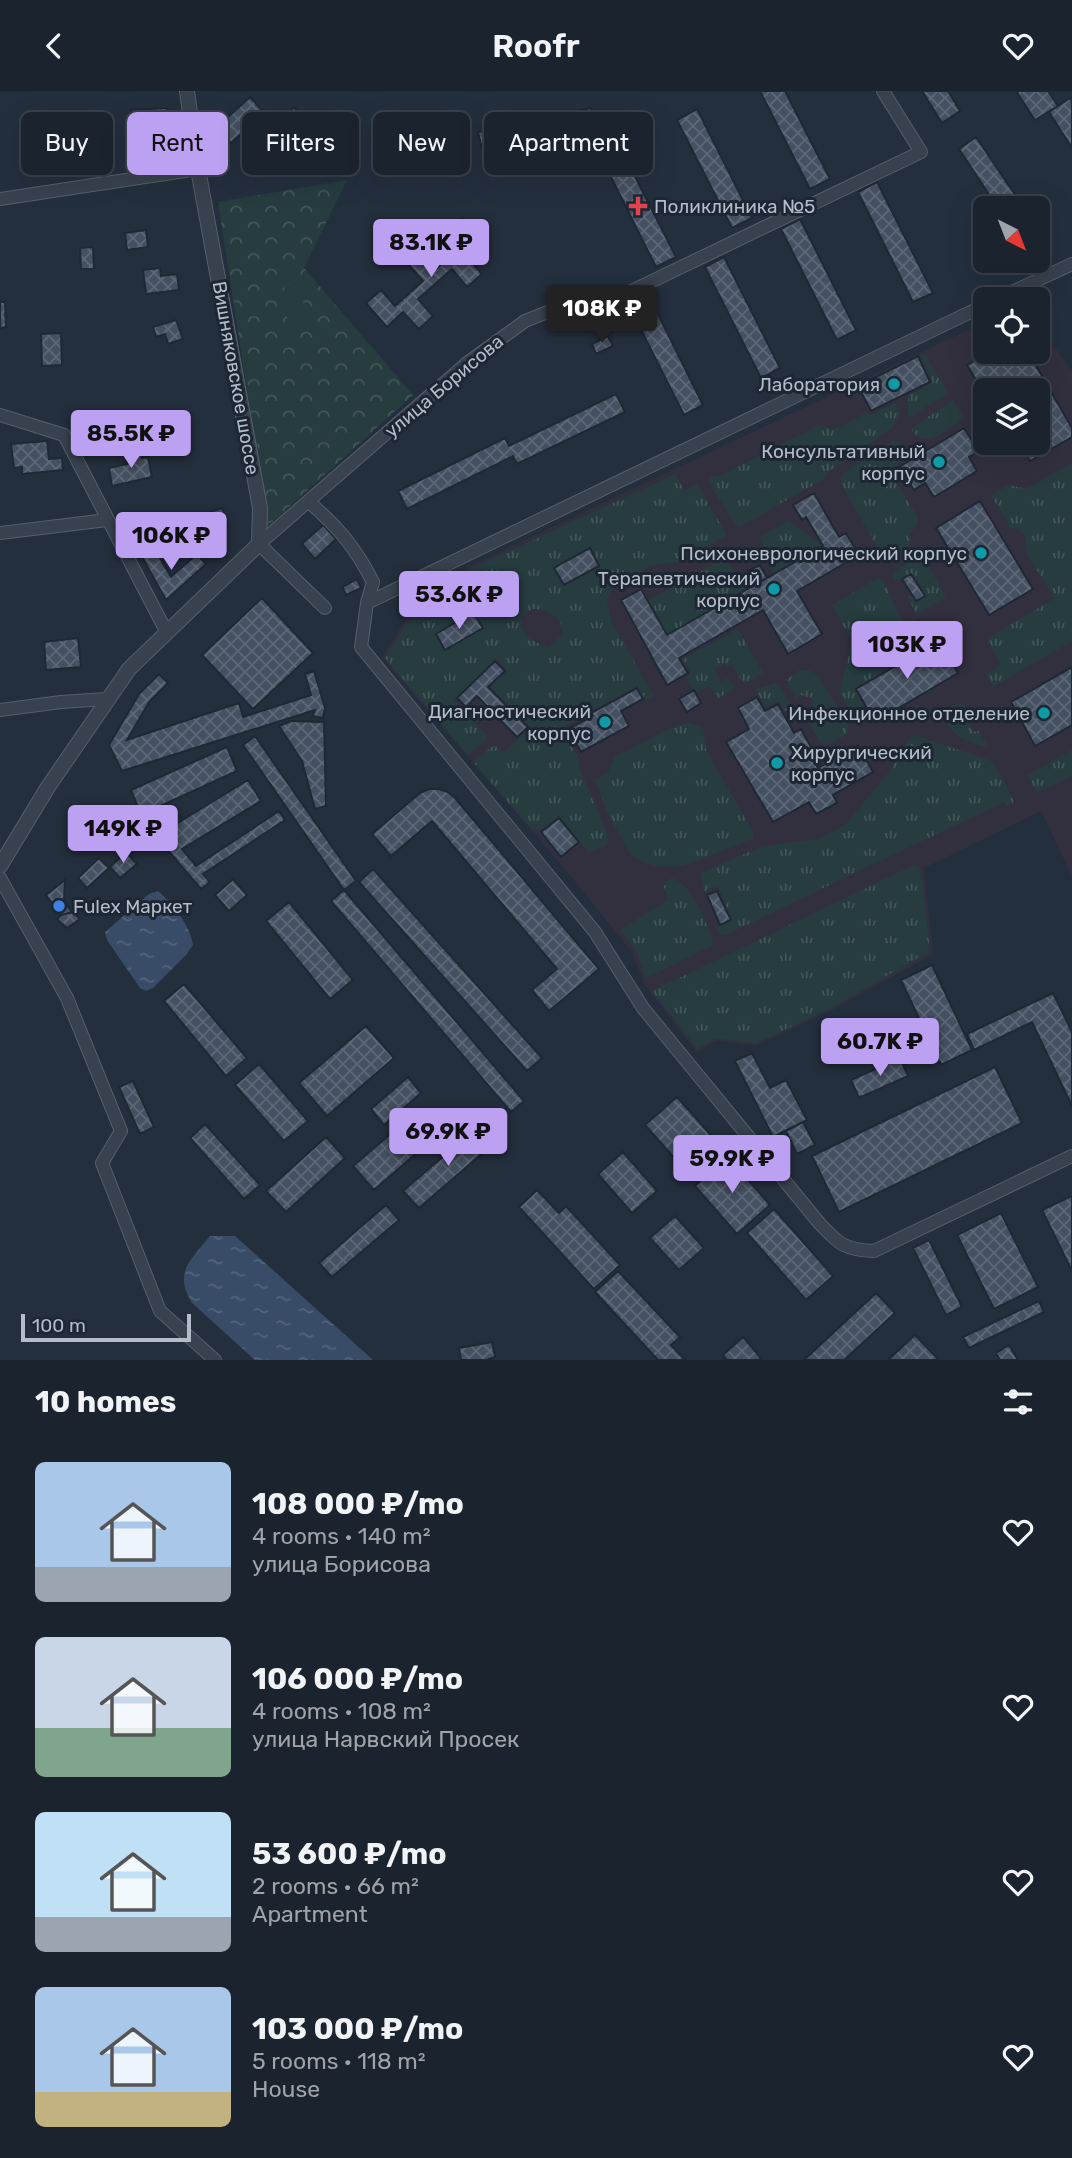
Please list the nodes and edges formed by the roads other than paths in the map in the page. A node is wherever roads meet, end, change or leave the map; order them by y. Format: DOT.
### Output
graph roads {
  1 [pos="187,91"];
  2 [pos="883,91"];
  3 [pos="190,112"];
  4 [pos="158,175"];
  5 [pos="199,175"];
  6 [pos="0,199"];
  7 [pos="1072,264"];
  8 [pos="1023,287"];
  9 [pos="973,311"];
  10 [pos="0,415"];
  11 [pos="309,502"];
  12 [pos="107,520"];
  13 [pos="0,533"];
  14 [pos="259,544"];
  15 [pos="367,603"];
  16 [pos="325,608"];
  17 [pos="166,631"];
  18 [pos="107,699"];
  19 [pos="0,710"];
  20 [pos="0,866"];
  21 [pos="0,878"];
  22 [pos="1072,1156"];
  23 [pos="215,1360"];
  1 -- 3 [label="street, Вишняковское шоссе"];
  2 -- 11 [label="street, улица Борисова"];
  4 -- 6 [label="street"];
  5 -- 14 [label="street, Вишняковское шоссе"];
  7 -- 8 [label="street"];
  9 -- 15 [label="street"];
  10 -- 12 [label="street"];
  11 -- 14 [label="street, улица Борисова"];
  11 -- 15 [label="street"];
  12 -- 13 [label="street"];
  12 -- 17 [label="street"];
  14 -- 16 [label="street"];
  14 -- 17 [label="street"];
  15 -- 22 [label="street"];
  17 -- 18 [label="street"];
  18 -- 19 [label="street"];
  18 -- 20 [label="street"];
  21 -- 23 [label="street"];
}
